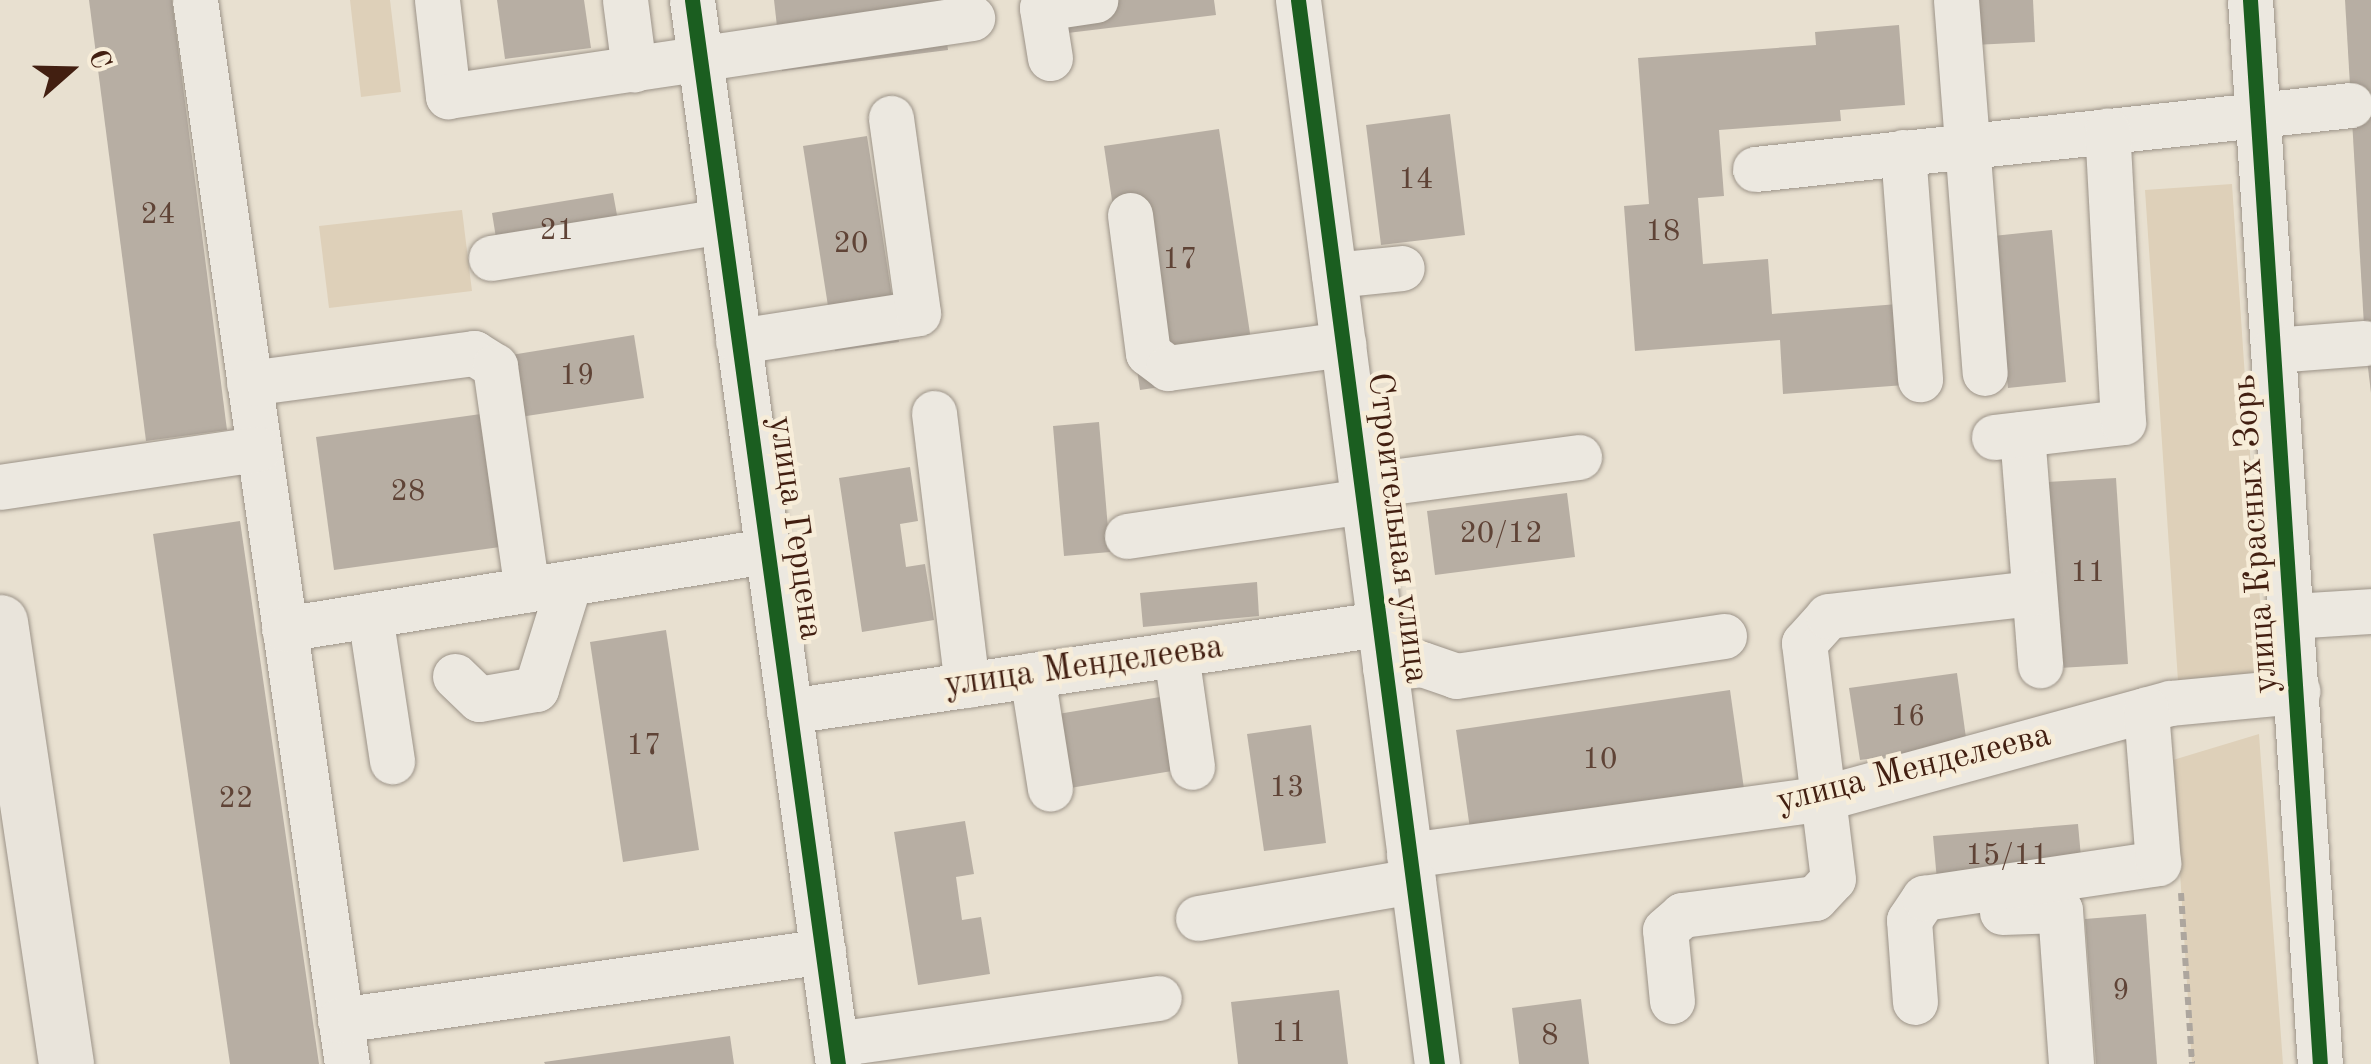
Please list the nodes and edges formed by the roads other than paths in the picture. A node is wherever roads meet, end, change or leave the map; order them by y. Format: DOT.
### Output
graph roads {
  1 [pos="194,0"];
  2 [pos="437,0"];
  3 [pos="624,0"];
  4 [pos="692,0"];
  5 [pos="1095,0"];
  6 [pos="1298,0"];
  7 [pos="1956,0"];
  8 [pos="2250,0"];
  9 [pos="972,18"];
  10 [pos="700,58"];
  11 [pos="1050,58"];
  12 [pos="634,69"];
  13 [pos="2351,105"];
  14 [pos="2257,113"];
  15 [pos="892,118"];
  16 [pos="2106,130"];
  17 [pos="1965,146"];
  18 [pos="1903,152"];
  19 [pos="1754,169"];
  20 [pos="1130,215"];
  21 [pos="722,221"];
  22 [pos="491,258"];
  23 [pos="1402,268"];
  24 [pos="1334,275"];
  25 [pos="738,341"];
  26 [pos="2364,342"];
  27 [pos="1343,344"];
  28 [pos="2272,350"];
  29 [pos="1985,372"];
  30 [pos="1920,379"];
  31 [pos="250,384"];
  32 [pos="934,413"];
  33 [pos="258,448"];
  34 [pos="1579,457"];
  35 [pos="0,486"];
  36 [pos="1362,493"];
  37 [pos="1127,536"];
  38 [pos="768,551"];
  39 [pos="548,586"];
  40 [pos="2034,593"];
  41 [pos="2371,611"];
  42 [pos="370,615"];
  43 [pos="2292,616"];
  44 [pos="0,622"];
  45 [pos="284,628"];
  46 [pos="1724,636"];
  47 [pos="1382,646"];
  48 [pos="1176,654"];
  49 [pos="2040,666"];
  50 [pos="1032,675"];
  51 [pos="967,684"];
  52 [pos="381,688"];
  53 [pos="2297,692"];
  54 [pos="2146,709"];
  55 [pos="790,711"];
  56 [pos="392,761"];
  57 [pos="1192,766"];
  58 [pos="1050,788"];
  59 [pos="1823,798"];
  60 [pos="1411,868"];
  61 [pos="2002,912"];
  62 [pos="1198,918"];
  63 [pos="822,951"];
  64 [pos="1159,998"];
  65 [pos="1672,1000"];
  66 [pos="1916,1002"];
  67 [pos="343,1042"];
  68 [pos="837,1054"];
  69 [pos="66,1064"];
  70 [pos="1437,1064"];
  71 [pos="2071,1064"];
  72 [pos="2320,1064"];
  1 -- 31 [label="street"];
  2 -- 12 [label="street"];
  3 -- 12 [label="street"];
  4 -- 10 [label="street, улица Герцена"];
  5 -- 11 [label="street"];
  6 -- 24 [label="street, Строительная улица"];
  7 -- 17 [label="street"];
  8 -- 14 [label="street, улица Красных Зорь"];
  9 -- 10 [label="street"];
  10 -- 12 [label="street"];
  10 -- 21 [label="street, улица Герцена"];
  13 -- 14 [label="street"];
  14 -- 16 [label="street"];
  14 -- 28 [label="street, улица Красных Зорь"];
  15 -- 25 [label="street"];
  16 -- 17 [label="street"];
  16 -- 40 [label="street"];
  17 -- 18 [label="street"];
  17 -- 29 [label="street"];
  18 -- 19 [label="street"];
  18 -- 30 [label="street"];
  20 -- 27 [label="street"];
  21 -- 22 [label="street"];
  21 -- 25 [label="street, улица Герцена"];
  23 -- 24 [label="street"];
  24 -- 27 [label="street, Строительная улица"];
  25 -- 38 [label="street, улица Герцена"];
  26 -- 28 [label="street"];
  27 -- 36 [label="street, Строительная улица"];
  28 -- 43 [label="street, улица Красных Зорь"];
  31 -- 33 [label="street"];
  31 -- 39 [label="street"];
  32 -- 51 [label="street"];
  33 -- 35 [label="street"];
  33 -- 45 [label="street"];
  34 -- 36 [label="street"];
  36 -- 37 [label="street"];
  36 -- 47 [label="street, Строительная улица"];
  38 -- 39 [label="street"];
  38 -- 55 [label="street, улица Герцена"];
  39 -- 42 [label="street"];
  39 -- 52 [label="street"];
  40 -- 49 [label="street"];
  40 -- 59 [label="street"];
  41 -- 43 [label="street"];
  42 -- 45 [label="street"];
  42 -- 52 [label="street"];
  43 -- 53 [label="street, улица Красных Зорь"];
  44 -- 69 [label="main road"];
  45 -- 67 [label="street"];
  46 -- 47 [label="street, улица Менделеева"];
  47 -- 48 [label="street, улица Менделеева"];
  47 -- 60 [label="street, Строительная улица"];
  48 -- 50 [label="street, улица Менделеева"];
  48 -- 57 [label="street"];
  50 -- 51 [label="street, улица Менделеева"];
  50 -- 58 [label="street"];
  51 -- 55 [label="street, улица Менделеева"];
  52 -- 56 [label="street"];
  53 -- 54 [label="street, улица Менделеева"];
  53 -- 72 [label="street, улица Красных Зорь"];
  54 -- 59 [label="street, улица Менделеева"];
  54 -- 66 [label="street"];
  55 -- 63 [label="street, улица Герцена"];
  59 -- 60 [label="street, улица Менделеева"];
  59 -- 65 [label="street"];
  60 -- 62 [label="street, улица Менделеева"];
  60 -- 70 [label="street, Строительная улица"];
  61 -- 71 [label="street"];
  63 -- 67 [label="street"];
  63 -- 68 [label="street, улица Герцена"];
  64 -- 68 [label="street"];
}
